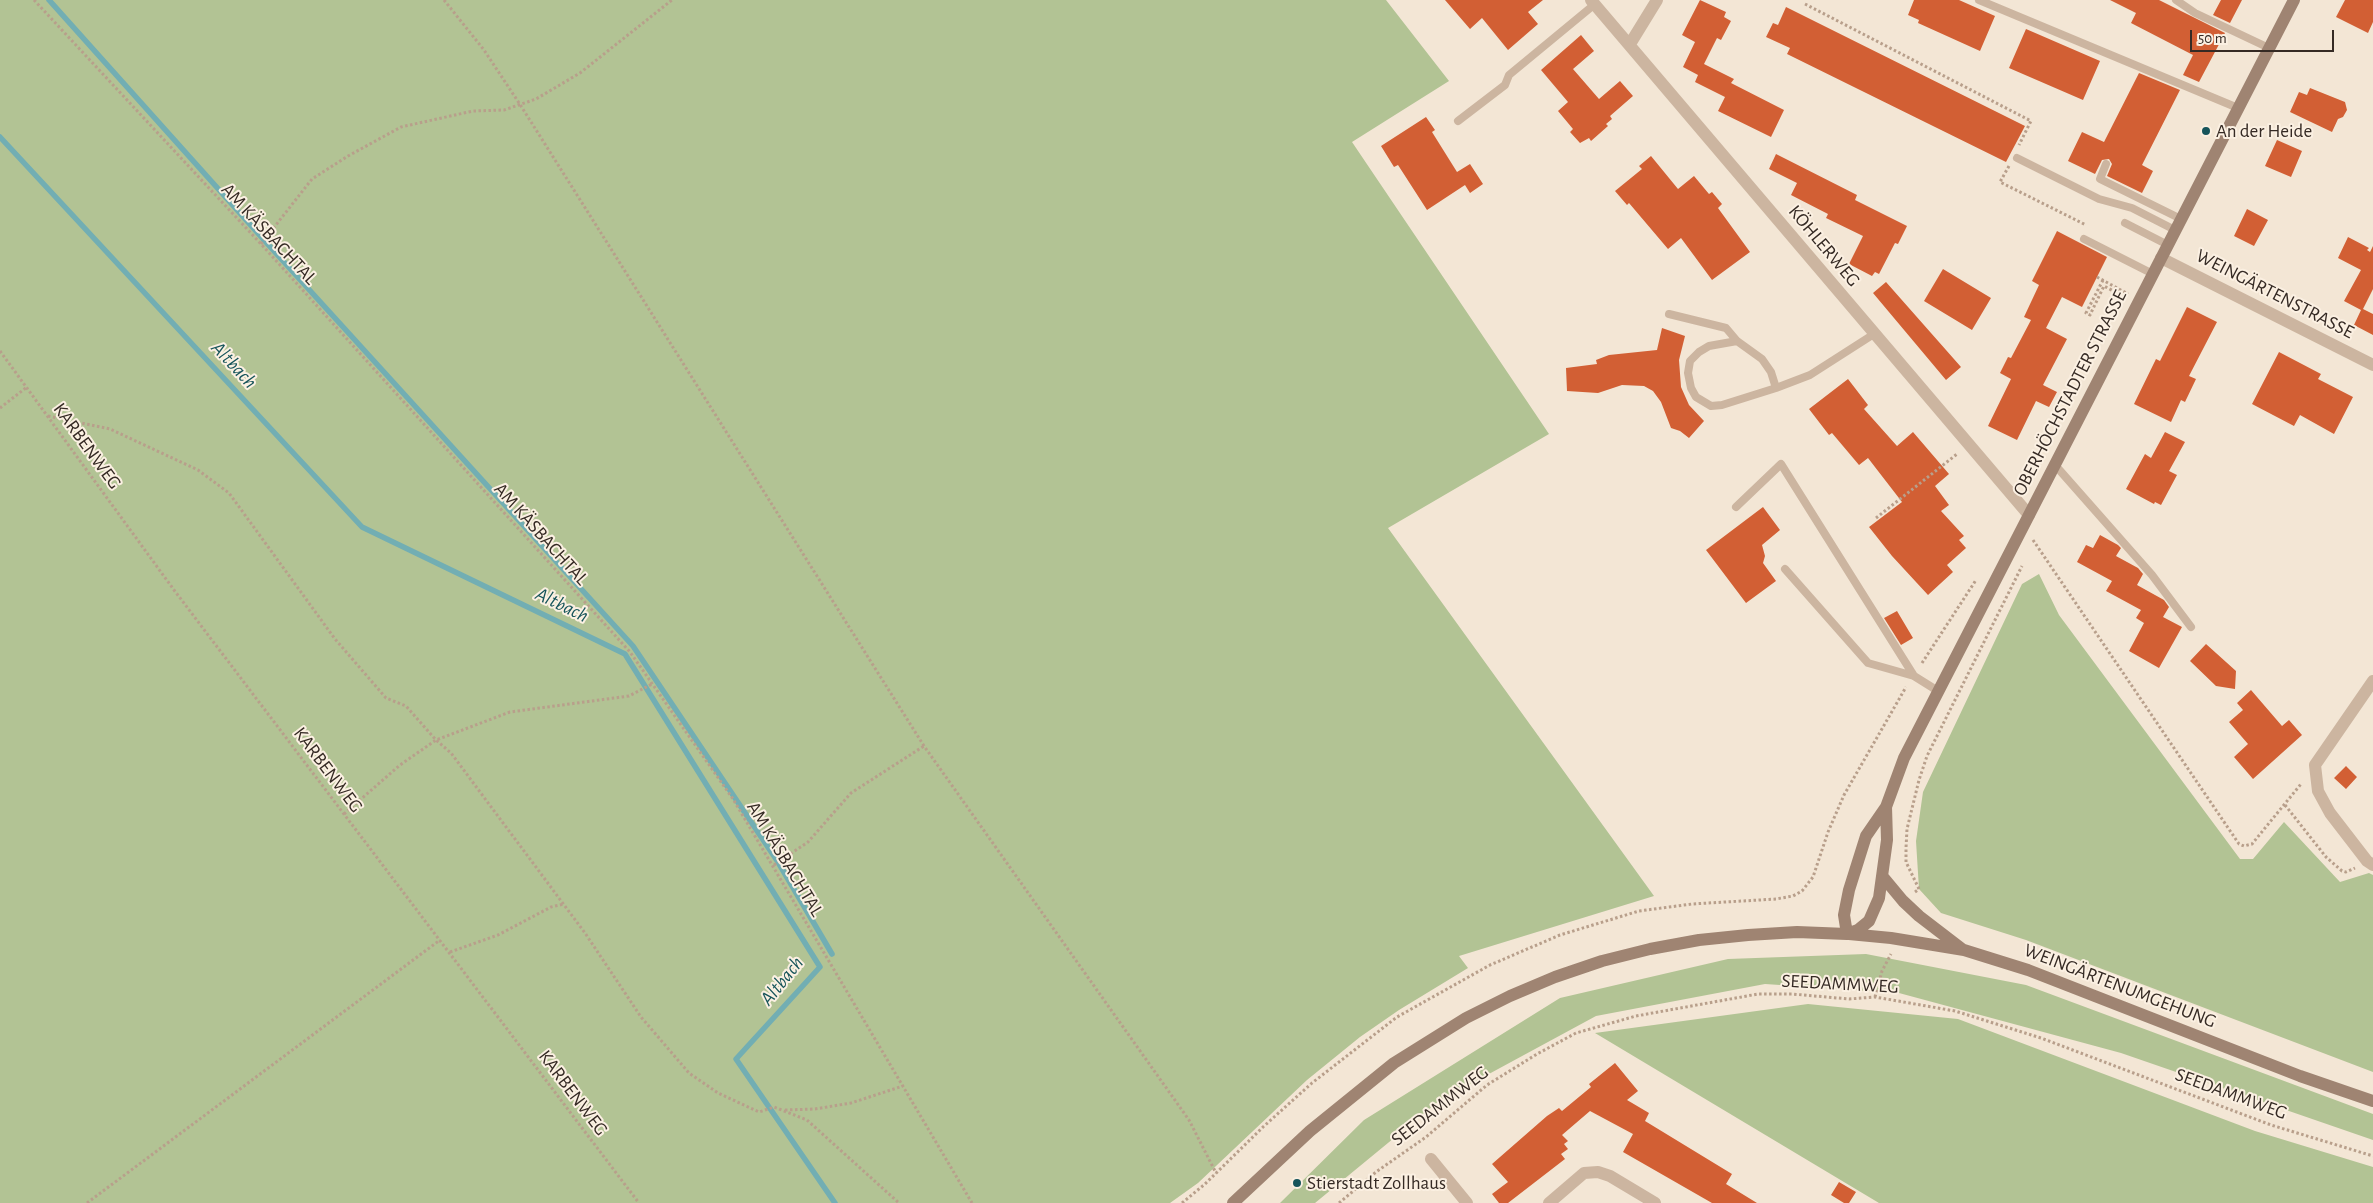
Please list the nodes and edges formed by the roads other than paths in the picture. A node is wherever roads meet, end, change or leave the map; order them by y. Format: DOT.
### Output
graph roads {
  1 [pos="1657,0"];
  2 [pos="1979,0"];
  3 [pos="2176,0"];
  4 [pos="2294,0"];
  5 [pos="1593,2"];
  6 [pos="1630,44"];
  7 [pos="2269,48"];
  8 [pos="2238,108"];
  9 [pos="1458,121"];
  10 [pos="2015,157"];
  11 [pos="2106,164"];
  12 [pos="2125,223"];
  13 [pos="2178,225"];
  14 [pos="2084,239"];
  15 [pos="2168,245"];
  16 [pos="2161,258"];
  17 [pos="2153,274"];
  18 [pos="1669,314"];
  19 [pos="1874,334"];
  20 [pos="1737,341"];
  21 [pos="2373,365"];
  22 [pos="1776,388"];
  23 [pos="2055,465"];
  24 [pos="1736,506"];
  25 [pos="2029,515"];
  26 [pos="1785,569"];
  27 [pos="2191,627"];
  28 [pos="1914,676"];
  29 [pos="2373,681"];
  30 [pos="1938,691"];
  31 [pos="1886,806"];
  32 [pos="2370,863"];
  33 [pos="1883,877"];
  34 [pos="1847,934"];
  35 [pos="1964,950"];
  36 [pos="2373,1101"];
  37 [pos="1431,1159"];
  38 [pos="1232,1203"];
  39 [pos="1467,1203"];
  40 [pos="1549,1203"];
  41 [pos="1655,1203"];
  1 -- 6 [label="street"];
  2 -- 8 [label="lane"];
  3 -- 7 [label="lane"];
  4 -- 7 [label="street, OBERHÖCHSTADTER STRASSE"];
  5 -- 6 [label="street, KÖHLERWEG"];
  5 -- 9 [label="lane"];
  6 -- 19 [label="street, KÖHLERWEG"];
  7 -- 8 [label="street, OBERHÖCHSTADTER STRASSE"];
  8 -- 13 [label="street, OBERHÖCHSTADTER STRASSE"];
  10 -- 13 [label="lane"];
  11 -- 13 [label="lane"];
  12 -- 15 [label="lane"];
  13 -- 15 [label="street, OBERHÖCHSTADTER STRASSE"];
  14 -- 17 [label="lane"];
  15 -- 16 [label="street, OBERHÖCHSTADTER STRASSE"];
  16 -- 17 [label="street, OBERHÖCHSTADTER STRASSE"];
  16 -- 21 [label="street, WEINGÄRTENSTRASSE"];
  17 -- 23 [label="street, OBERHÖCHSTADTER STRASSE"];
  18 -- 20 [label="lane"];
  19 -- 22 [label="lane"];
  19 -- 25 [label="street, KÖHLERWEG"];
  20 -- 22 [label="lane"];
  20 -- 22 [label="lane"];
  23 -- 25 [label="street, OBERHÖCHSTADTER STRASSE"];
  23 -- 27 [label="lane"];
  24 -- 28 [label="lane"];
  25 -- 30 [label="street, OBERHÖCHSTADTER STRASSE"];
  26 -- 28 [label="lane"];
  28 -- 30 [label="lane"];
  29 -- 32 [label="street"];
  30 -- 31 [label="street, OBERHÖCHSTADTER STRASSE"];
  31 -- 33 [label="street, OBERHÖCHSTADTER STRASSE"];
  31 -- 34 [label="street, OBERHÖCHSTADTER STRASSE"];
  33 -- 34 [label="street, OBERHÖCHSTADTER STRASSE"];
  33 -- 35 [label="street"];
  34 -- 35 [label="street, WEINGÄRTENUMGEHUNG"];
  34 -- 38 [label="street"];
  35 -- 36 [label="street, WEINGÄRTENUMGEHUNG"];
  37 -- 39 [label="street"];
  40 -- 41 [label="street"];
}
